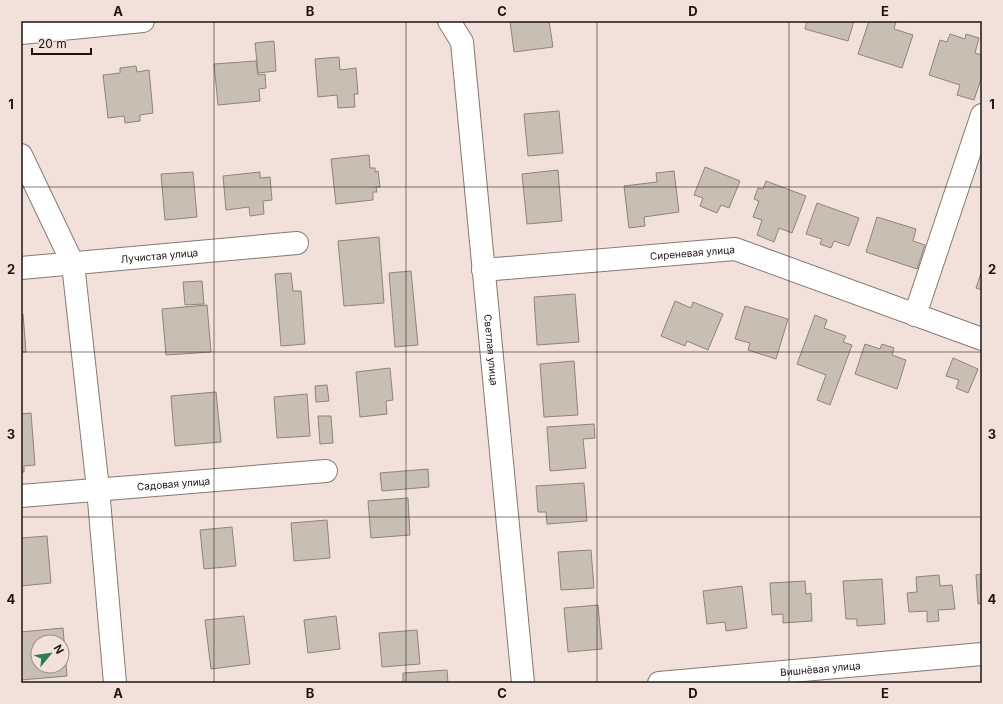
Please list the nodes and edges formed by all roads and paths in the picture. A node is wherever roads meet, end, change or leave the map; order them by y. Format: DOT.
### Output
graph roads {
  1 [pos="143,21"];
  2 [pos="449,21"];
  3 [pos="461,21"];
  4 [pos="21,33"];
  5 [pos="462,42"];
  6 [pos="982,115"];
  7 [pos="21,155"];
  8 [pos="297,243"];
  9 [pos="73,264"];
  10 [pos="21,268"];
  11 [pos="483,270"];
  12 [pos="916,315"];
  13 [pos="982,339"];
  14 [pos="326,471"];
  15 [pos="98,489"];
  16 [pos="21,496"];
  17 [pos="982,654"];
  18 [pos="115,683"];
  19 [pos="523,683"];
  20 [pos="660,683"];
  1 -- 4 [label="street"];
  2 -- 5 [label="street, Светлая улица"];
  3 -- 5 [label="street"];
  5 -- 11 [label="street, Светлая улица"];
  6 -- 12 [label="street"];
  7 -- 9 [label="street"];
  8 -- 9 [label="street, Лучистая улица"];
  9 -- 10 [label="street, Лучистая улица"];
  9 -- 15 [label="street"];
  11 -- 12 [label="street, Сиреневая улица"];
  11 -- 19 [label="street, Светлая улица"];
  12 -- 13 [label="street, Сиреневая улица"];
  14 -- 15 [label="street, Садовая улица"];
  15 -- 16 [label="street, Садовая улица"];
  15 -- 18 [label="street"];
  17 -- 20 [label="street, Вишнёвая улица"];
}
